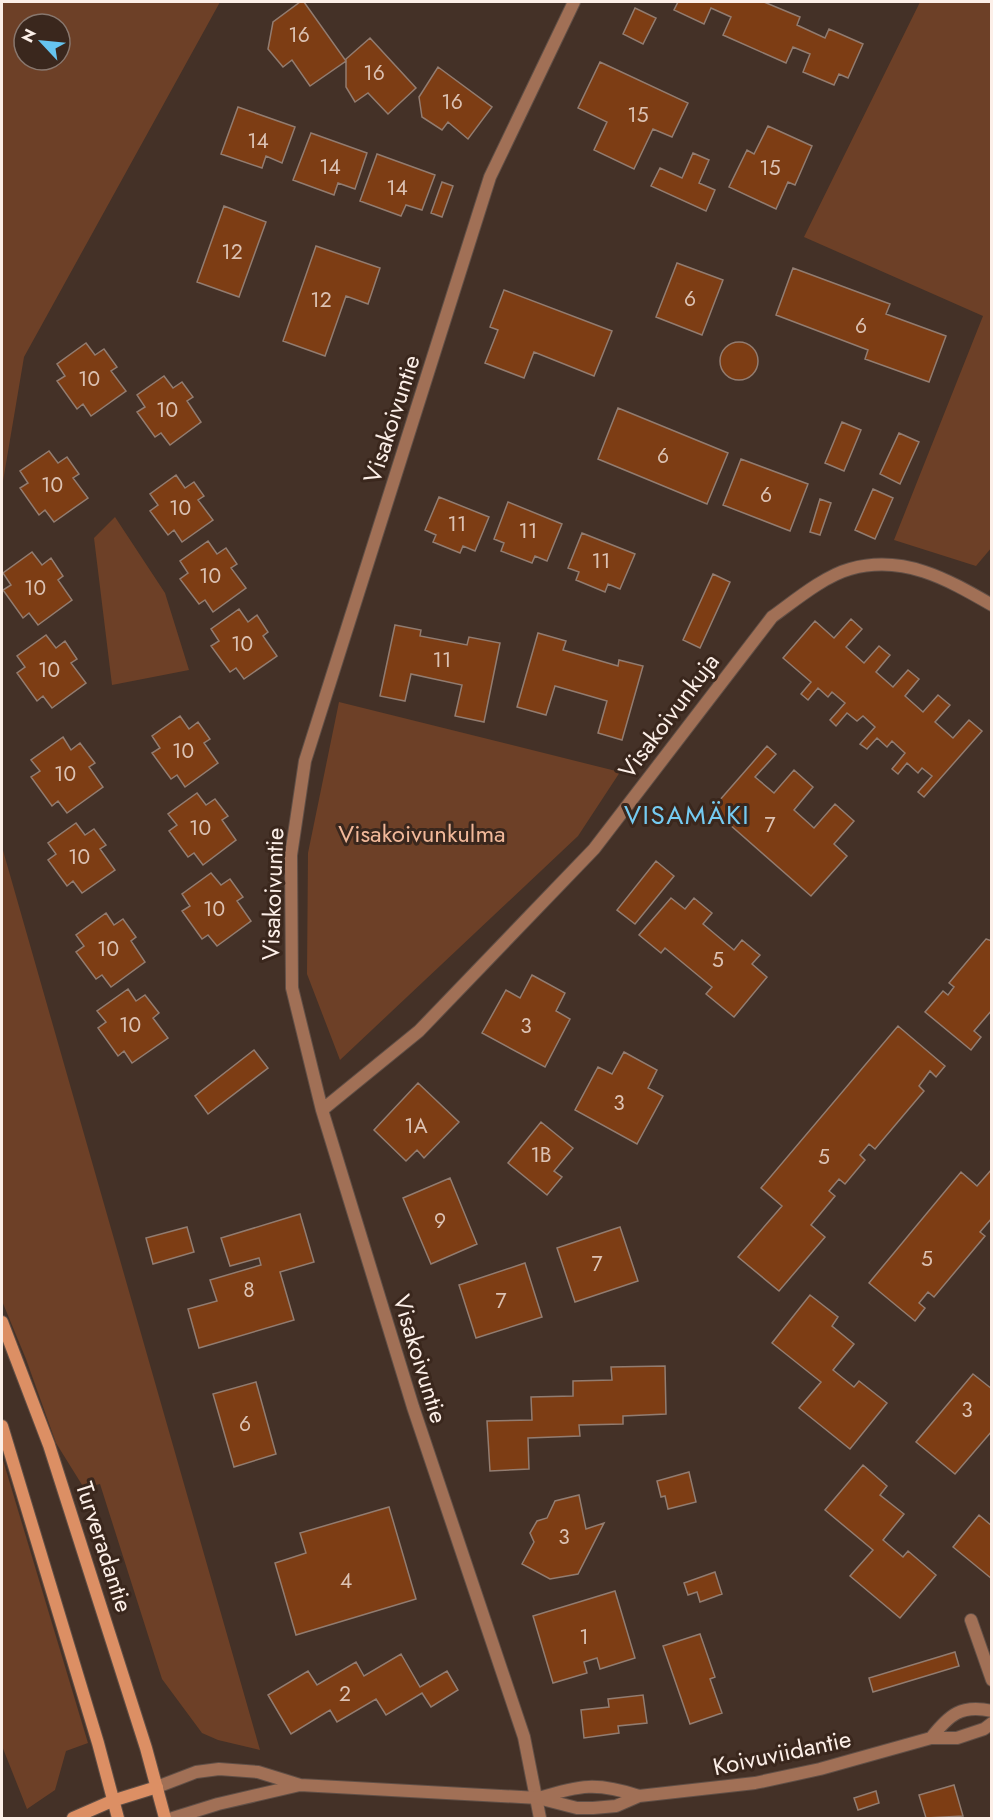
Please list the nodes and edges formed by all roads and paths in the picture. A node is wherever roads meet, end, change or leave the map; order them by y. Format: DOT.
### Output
graph roads {
  1 [pos="574,2"];
  2 [pos="992,605"];
  3 [pos="322,1110"];
  4 [pos="2,1322"];
  5 [pos="2,1425"];
  6 [pos="972,1620"];
  7 [pos="992,1680"];
  8 [pos="992,1711"];
  9 [pos="992,1724"];
  10 [pos="931,1738"];
  11 [pos="300,1785"];
  12 [pos="157,1787"];
  13 [pos="639,1796"];
  14 [pos="538,1798"];
  15 [pos="112,1801"];
  16 [pos="73,1818"];
  17 [pos="118,1818"];
  18 [pos="165,1818"];
  19 [pos="173,1818"];
  20 [pos="540,1818"];
  1 -- 3 [label="street, Visakoivuntie"];
  2 -- 3 [label="street, Visakoivunkuja"];
  3 -- 14 [label="street, Visakoivuntie"];
  4 -- 12 [label="main road, Turveradantie"];
  5 -- 15 [label="main road"];
  6 -- 7 [label="street"];
  8 -- 10 [label="street"];
  9 -- 10 [label="street, Koivuviidantie"];
  10 -- 13 [label="street, Koivuviidantie"];
  11 -- 12 [label="street, Koivuviidantie"];
  11 -- 14 [label="street, Koivuviidantie"];
  11 -- 19 [label="street, Koivuviidantie"];
  12 -- 15 [label="main road"];
  12 -- 18 [label="main road, Turveradantie"];
  13 -- 14 [label="street, Koivuviidantie"];
  13 -- 14 [label="street, Koivuviidantie"];
  14 -- 20 [label="street, Visakoivuntie"];
  15 -- 16 [label="main road"];
  15 -- 17 [label="main road"];
}
